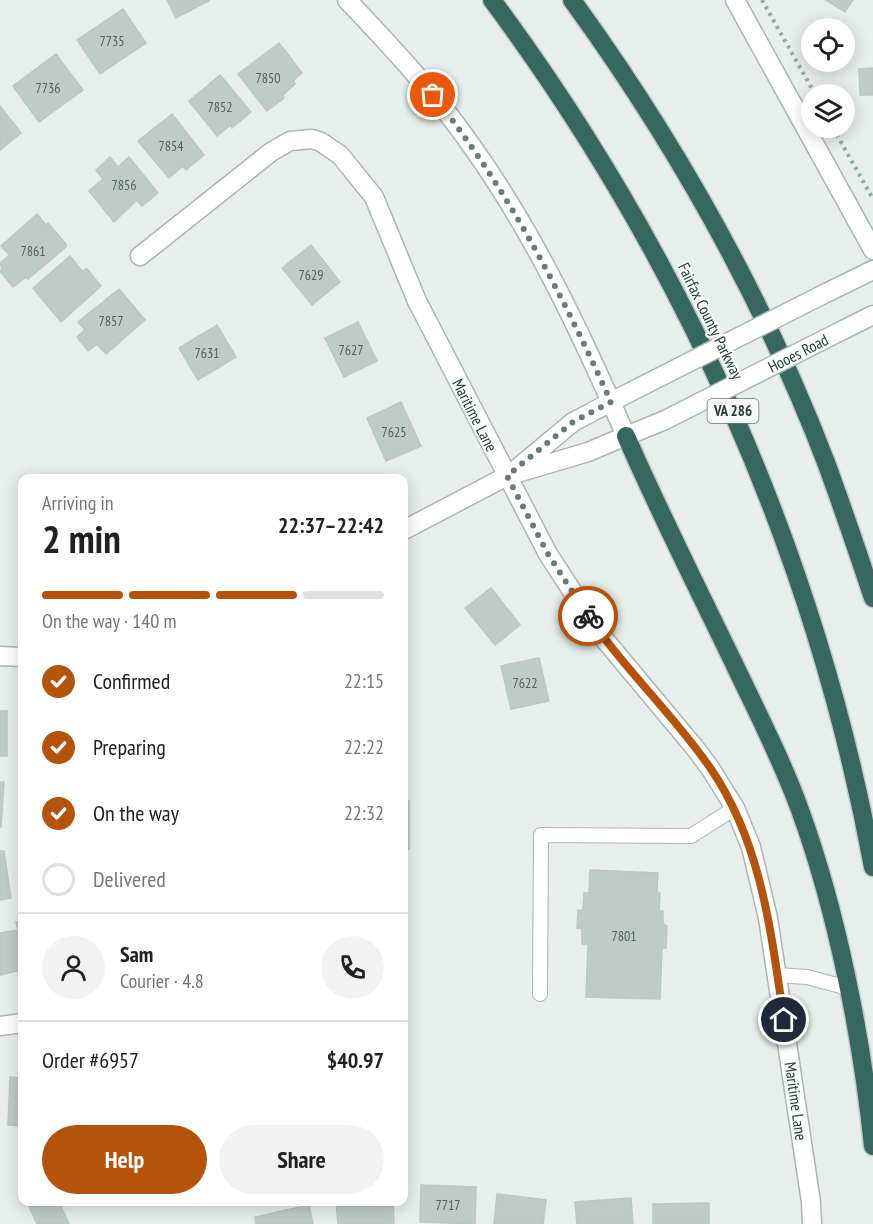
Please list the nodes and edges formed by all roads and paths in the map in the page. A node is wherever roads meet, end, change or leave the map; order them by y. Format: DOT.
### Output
graph roads {
  1 [pos="347,0"];
  2 [pos="492,0"];
  3 [pos="572,0"];
  4 [pos="735,0"];
  5 [pos="762,0"];
  6 [pos="809,84"];
  7 [pos="839,138"];
  8 [pos="873,199"];
  9 [pos="873,250"];
  10 [pos="140,256"];
  11 [pos="873,270"];
  12 [pos="873,315"];
  13 [pos="611,402"];
  14 [pos="626,436"];
  15 [pos="507,476"];
  16 [pos="408,529"];
  17 [pos="873,598"];
  18 [pos="0,656"];
  19 [pos="18,657"];
  20 [pos="735,808"];
  21 [pos="873,867"];
  22 [pos="777,975"];
  23 [pos="848,988"];
  24 [pos="540,994"];
  25 [pos="18,1024"];
  26 [pos="0,1026"];
  27 [pos="873,1146"];
  28 [pos="812,1224"];
  1 -- 13 [label="street"];
  2 -- 21 [label="highway, Fairfax County Parkway / VA 286"];
  3 -- 17 [label="highway"];
  4 -- 9 [label="street"];
  5 -- 6 [label="path"];
  7 -- 8 [label="path"];
  10 -- 15 [label="street, Maritime Lane"];
  11 -- 13 [label="street, bridge"];
  12 -- 14 [label="street, Hooes Road, bridge"];
  13 -- 14 [label="street"];
  13 -- 15 [label="street"];
  14 -- 15 [label="street, Hooes Road"];
  14 -- 23 [label="highway"];
  15 -- 16 [label="street"];
  15 -- 20 [label="street, Maritime Lane"];
  18 -- 19 [label="street"];
  20 -- 22 [label="street, Maritime Lane"];
  20 -- 24 [label="lane"];
  22 -- 23 [label="lane"];
  22 -- 28 [label="street, Maritime Lane"];
  23 -- 27 [label="highway"];
  25 -- 26 [label="street"];
}
